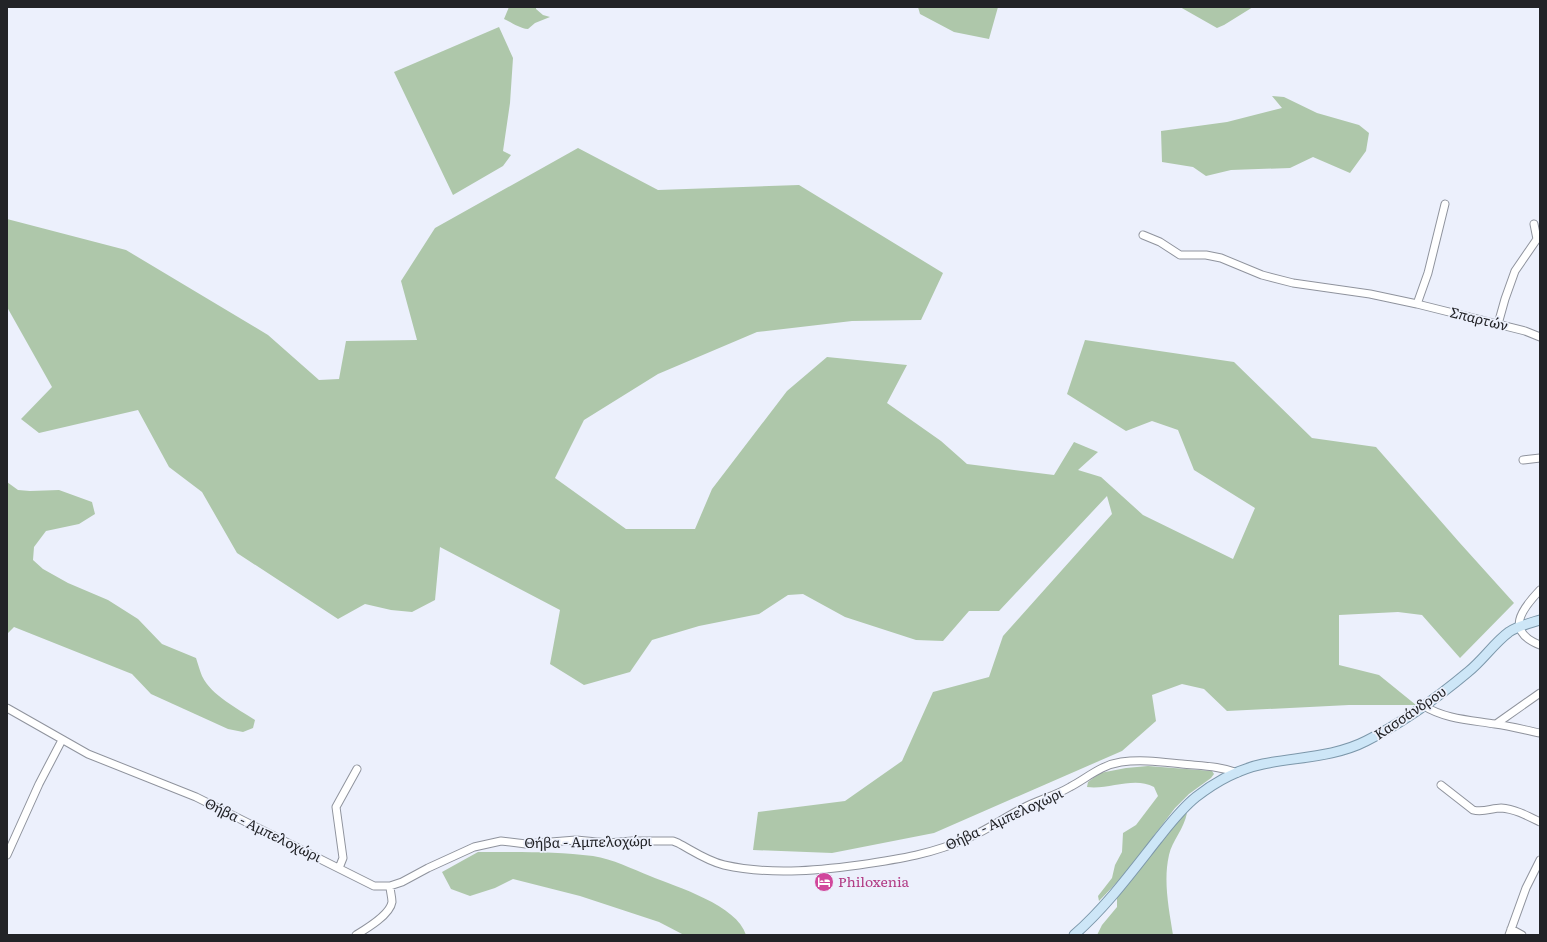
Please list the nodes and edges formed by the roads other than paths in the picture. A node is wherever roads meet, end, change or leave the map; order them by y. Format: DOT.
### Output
graph roads {
  1 [pos="1445,204"];
  2 [pos="1534,224"];
  3 [pos="1143,235"];
  4 [pos="1417,304"];
  5 [pos="1498,324"];
  6 [pos="1540,337"];
  7 [pos="1540,458"];
  8 [pos="1523,460"];
  9 [pos="1540,590"];
  10 [pos="1540,620"];
  11 [pos="1519,627"];
  12 [pos="1540,645"];
  13 [pos="1540,693"];
  14 [pos="1424,706"];
  15 [pos="7,708"];
  16 [pos="1496,724"];
  17 [pos="1540,733"];
  18 [pos="62,740"];
  19 [pos="357,769"];
  20 [pos="1238,772"];
  21 [pos="1441,785"];
  22 [pos="1540,822"];
  23 [pos="7,855"];
  24 [pos="1540,860"];
  25 [pos="339,868"];
  26 [pos="390,886"];
  27 [pos="1510,932"];
  28 [pos="356,935"];
  29 [pos="1074,935"];
  30 [pos="1522,935"];
  1 -- 4 [label="street"];
  2 -- 5 [label="street"];
  3 -- 4 [label="street, Σπαρτών"];
  4 -- 5 [label="street, Σπαρτών"];
  5 -- 6 [label="street, Σπαρτών"];
  7 -- 8 [label="street"];
  9 -- 11 [label="street"];
  10 -- 11 [label="main road, Κασσάνδρου"];
  11 -- 12 [label="street"];
  11 -- 14 [label="main road, Κασσάνδρου"];
  13 -- 16 [label="street"];
  14 -- 16 [label="street"];
  14 -- 20 [label="main road, Κασσάνδρου"];
  15 -- 18 [label="street, Θήβα - Αμπελοχώρι"];
  16 -- 17 [label="street"];
  18 -- 23 [label="street"];
  18 -- 25 [label="street, Θήβα - Αμπελοχώρι"];
  19 -- 25 [label="street"];
  20 -- 26 [label="street, Θήβα - Αμπελοχώρι"];
  20 -- 29 [label="main road, Κασσάνδρου"];
  21 -- 22 [label="street"];
  24 -- 27 [label="street"];
  25 -- 26 [label="street, Θήβα - Αμπελοχώρι"];
  26 -- 28 [label="street"];
  27 -- 30 [label="street"];
}
